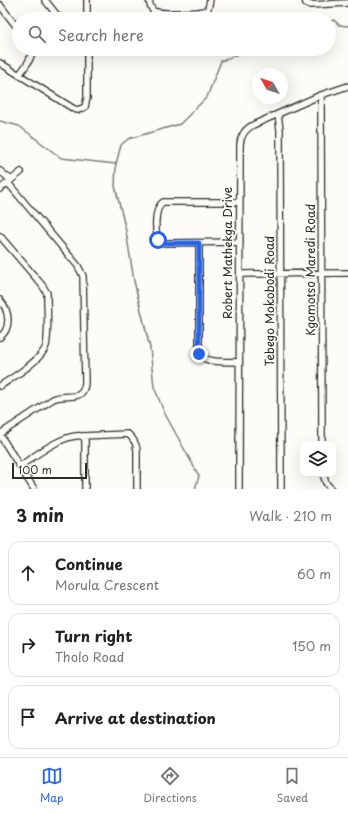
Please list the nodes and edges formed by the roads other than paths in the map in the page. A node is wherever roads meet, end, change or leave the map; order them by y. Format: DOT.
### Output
graph roads {
  1 [pos="45,0"];
  2 [pos="87,0"];
  3 [pos="149,0"];
  4 [pos="210,0"];
  5 [pos="305,0"];
  6 [pos="348,2"];
  7 [pos="0,5"];
  8 [pos="54,12"];
  9 [pos="86,12"];
  10 [pos="12,21"];
  11 [pos="32,56"];
  12 [pos="86,56"];
  13 [pos="0,63"];
  14 [pos="19,75"];
  15 [pos="348,86"];
  16 [pos="321,95"];
  17 [pos="278,114"];
  18 [pos="0,171"];
  19 [pos="20,172"];
  20 [pos="10,182"];
  21 [pos="0,189"];
  22 [pos="240,202"];
  23 [pos="0,236"];
  24 [pos="240,242"];
  25 [pos="199,243"];
  26 [pos="322,272"];
  27 [pos="348,273"];
  28 [pos="240,274"];
  29 [pos="281,274"];
  30 [pos="0,300"];
  31 [pos="0,337"];
  32 [pos="239,362"];
  33 [pos="0,386"];
  34 [pos="0,434"];
  35 [pos="82,436"];
  36 [pos="322,441"];
  37 [pos="20,466"];
  38 [pos="324,477"];
  39 [pos="34,489"];
  40 [pos="85,489"];
  41 [pos="137,489"];
  42 [pos="239,489"];
  43 [pos="280,489"];
  44 [pos="331,489"];
  1 -- 8 [label="street"];
  2 -- 9 [label="street"];
  3 -- 4 [label="street"];
  5 -- 6 [label="street"];
  7 -- 10 [label="street"];
  11 -- 14 [label="street"];
  12 -- 14 [label="street"];
  13 -- 14 [label="street"];
  15 -- 16 [label="street, Robert Mathekga Drive"];
  16 -- 17 [label="street, Robert Mathekga Drive"];
  16 -- 26 [label="street, Kgomotso Maredi Road"];
  17 -- 22 [label="street, Robert Mathekga Drive"];
  17 -- 29 [label="street, Tebego Mokobodi Road"];
  18 -- 20 [label="street"];
  19 -- 20 [label="street"];
  20 -- 21 [label="street"];
  20 -- 34 [label="street"];
  22 -- 24 [label="street, Robert Mathekga Drive"];
  22 -- 25 [label="street"];
  23 -- 33 [label="street"];
  24 -- 25 [label="street"];
  24 -- 28 [label="street, Robert Mathekga Drive"];
  25 -- 32 [label="street"];
  26 -- 27 [label="street"];
  26 -- 29 [label="street"];
  26 -- 36 [label="street, Kgomotso Maredi Road"];
  28 -- 29 [label="street"];
  28 -- 32 [label="street, Robert Mathekga Drive"];
  29 -- 43 [label="street, Tebego Mokobodi Road"];
  30 -- 31 [label="street"];
  32 -- 42 [label="street, Robert Mathekga Drive"];
  34 -- 37 [label="street"];
  35 -- 37 [label="street"];
  35 -- 40 [label="street"];
  35 -- 41 [label="street"];
  37 -- 39 [label="street"];
  38 -- 44 [label="street"];
}
